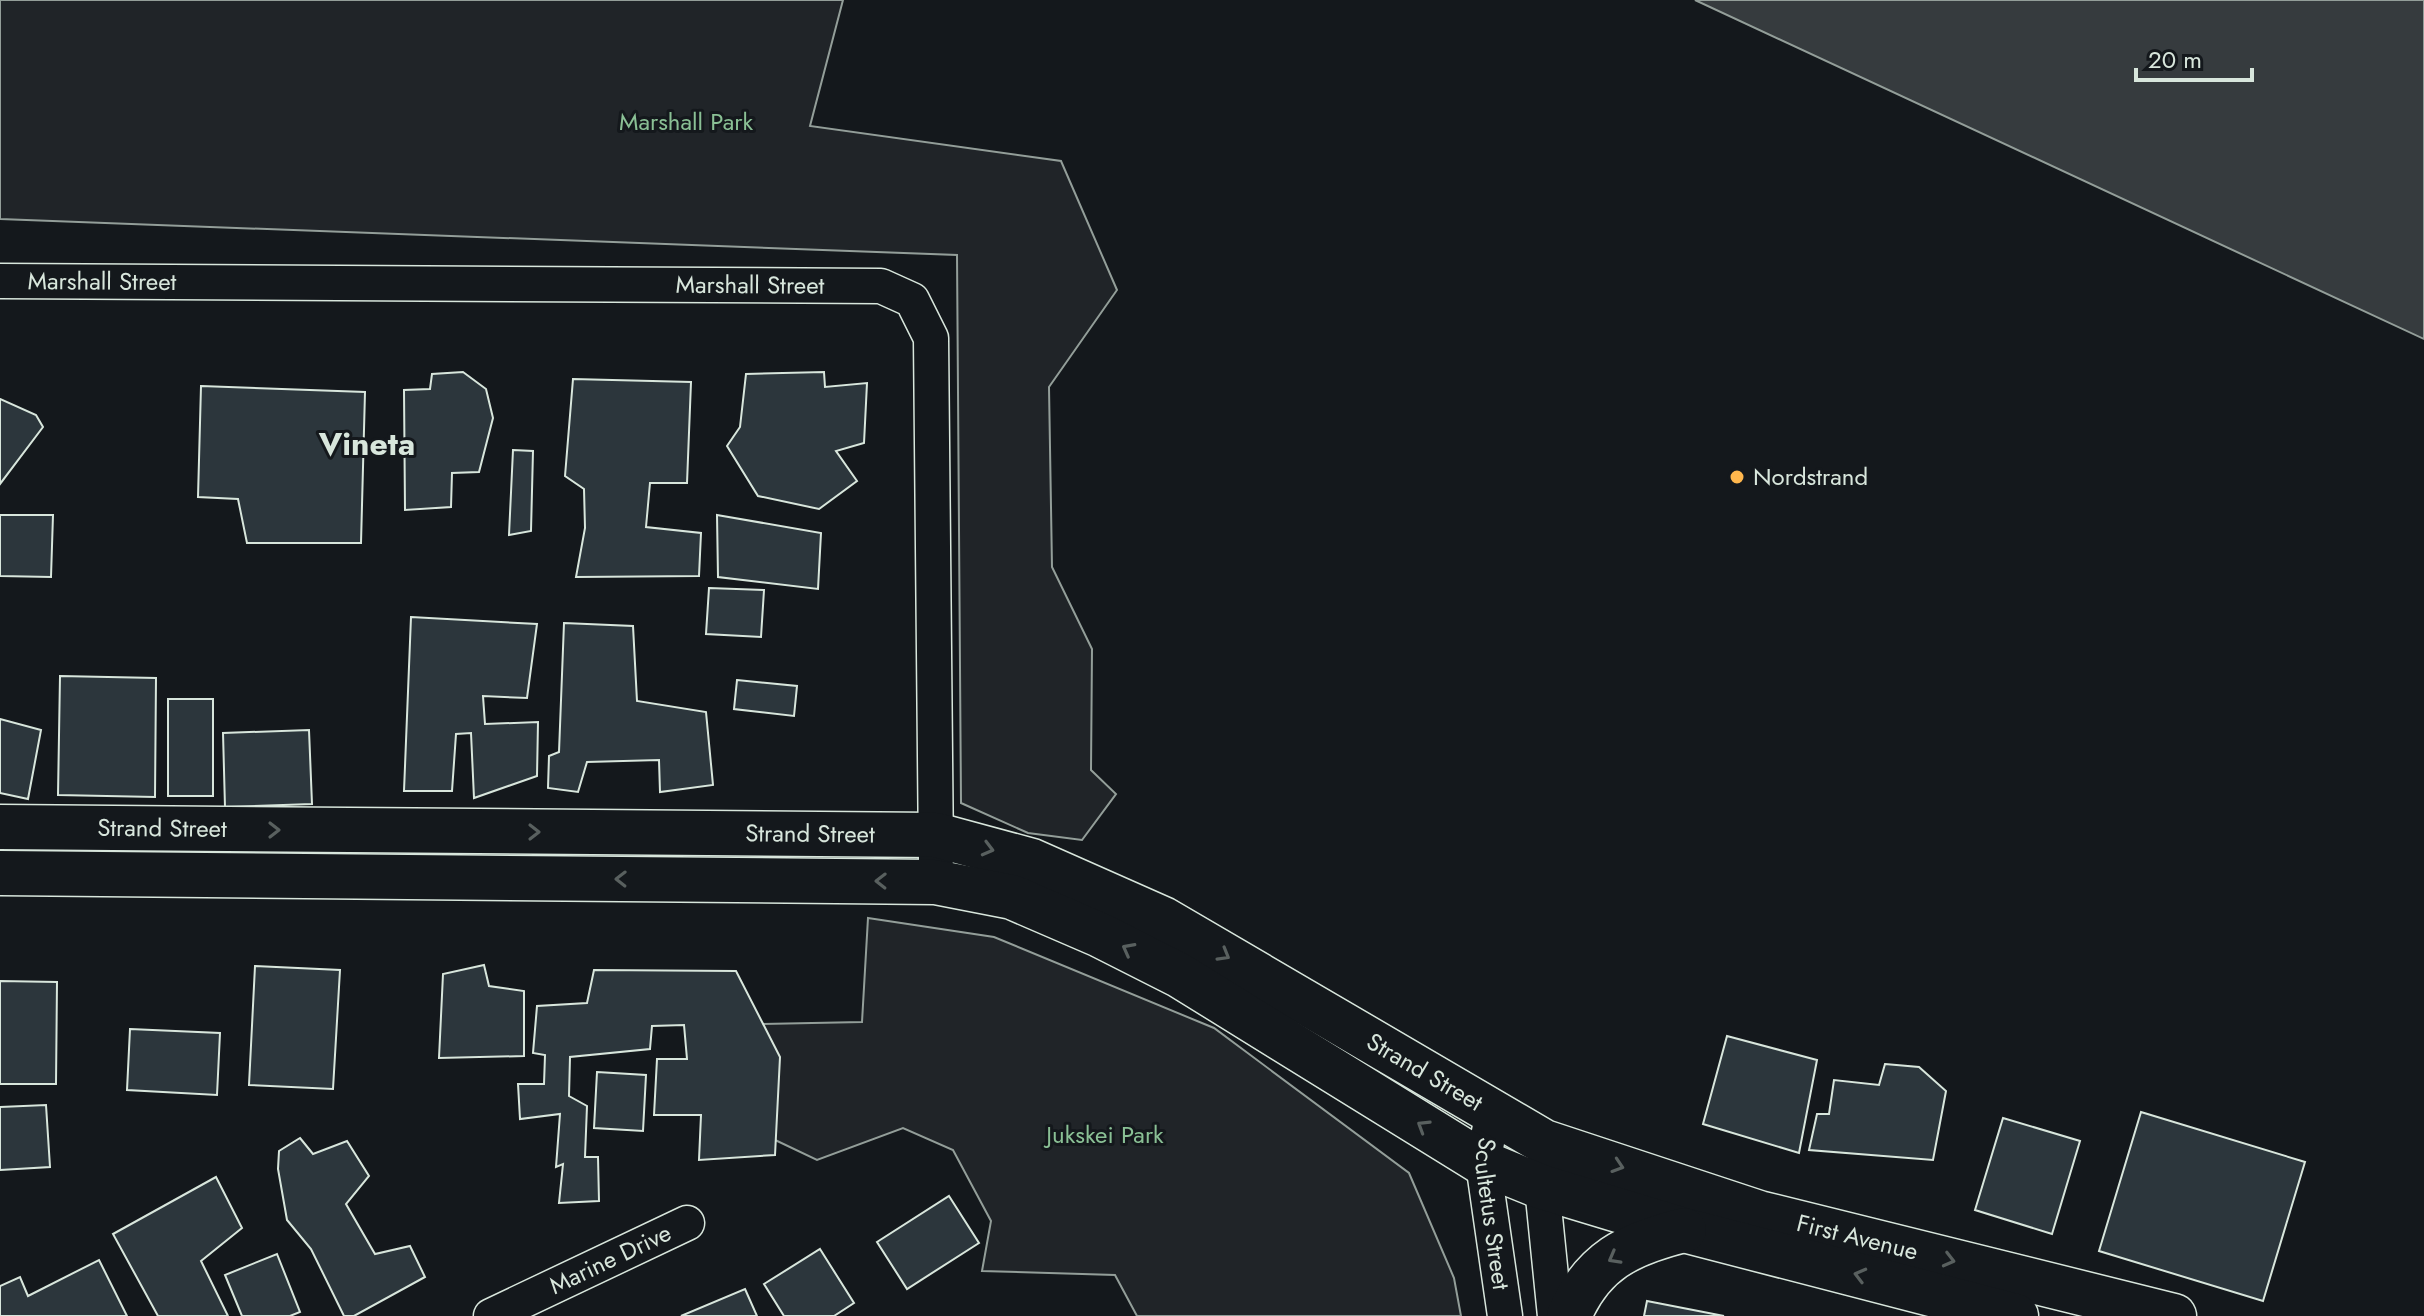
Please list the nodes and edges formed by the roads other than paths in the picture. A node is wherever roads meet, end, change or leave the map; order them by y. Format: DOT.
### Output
graph roads {
  1 [pos="0,281"];
  2 [pos="0,827"];
  3 [pos="936,835"];
  4 [pos="0,873"];
  5 [pos="935,882"];
  6 [pos="1493,1111"];
  7 [pos="1544,1142"];
  8 [pos="1483,1163"];
  9 [pos="1542,1187"];
  10 [pos="687,1223"];
  11 [pos="1684,1230"];
  12 [pos="491,1316"];
  13 [pos="1505,1316"];
  14 [pos="1555,1316"];
  15 [pos="1569,1316"];
  16 [pos="2016,1316"];
  17 [pos="2174,1316"];
  1 -- 3 [label="street, Marshall Street"];
  2 -- 3 [label="street, Strand Street, one-way"];
  3 -- 5 [label="street, Marshall Street"];
  3 -- 6 [label="street, Strand Street, one-way"];
  5 -- 4 [label="street, Strand Street, one-way"];
  8 -- 5 [label="street, Strand Street, one-way"];
  6 -- 7 [label="street, Strand Street"];
  6 -- 8 [label="street, Scultetus Street"];
  7 -- 9 [label="street, Scultetus Street"];
  7 -- 17 [label="street, First Avenue, one-way"];
  8 -- 9 [label="street, Strand Street"];
  8 -- 13 [label="street, Scultetus Street"];
  9 -- 11 [label="street, First Avenue"];
  9 -- 14 [label="street, Scultetus Street"];
  10 -- 12 [label="street, Marine Drive"];
  11 -- 15 [label="street, one-way"];
  16 -- 11 [label="street, First Avenue, one-way"];
}
